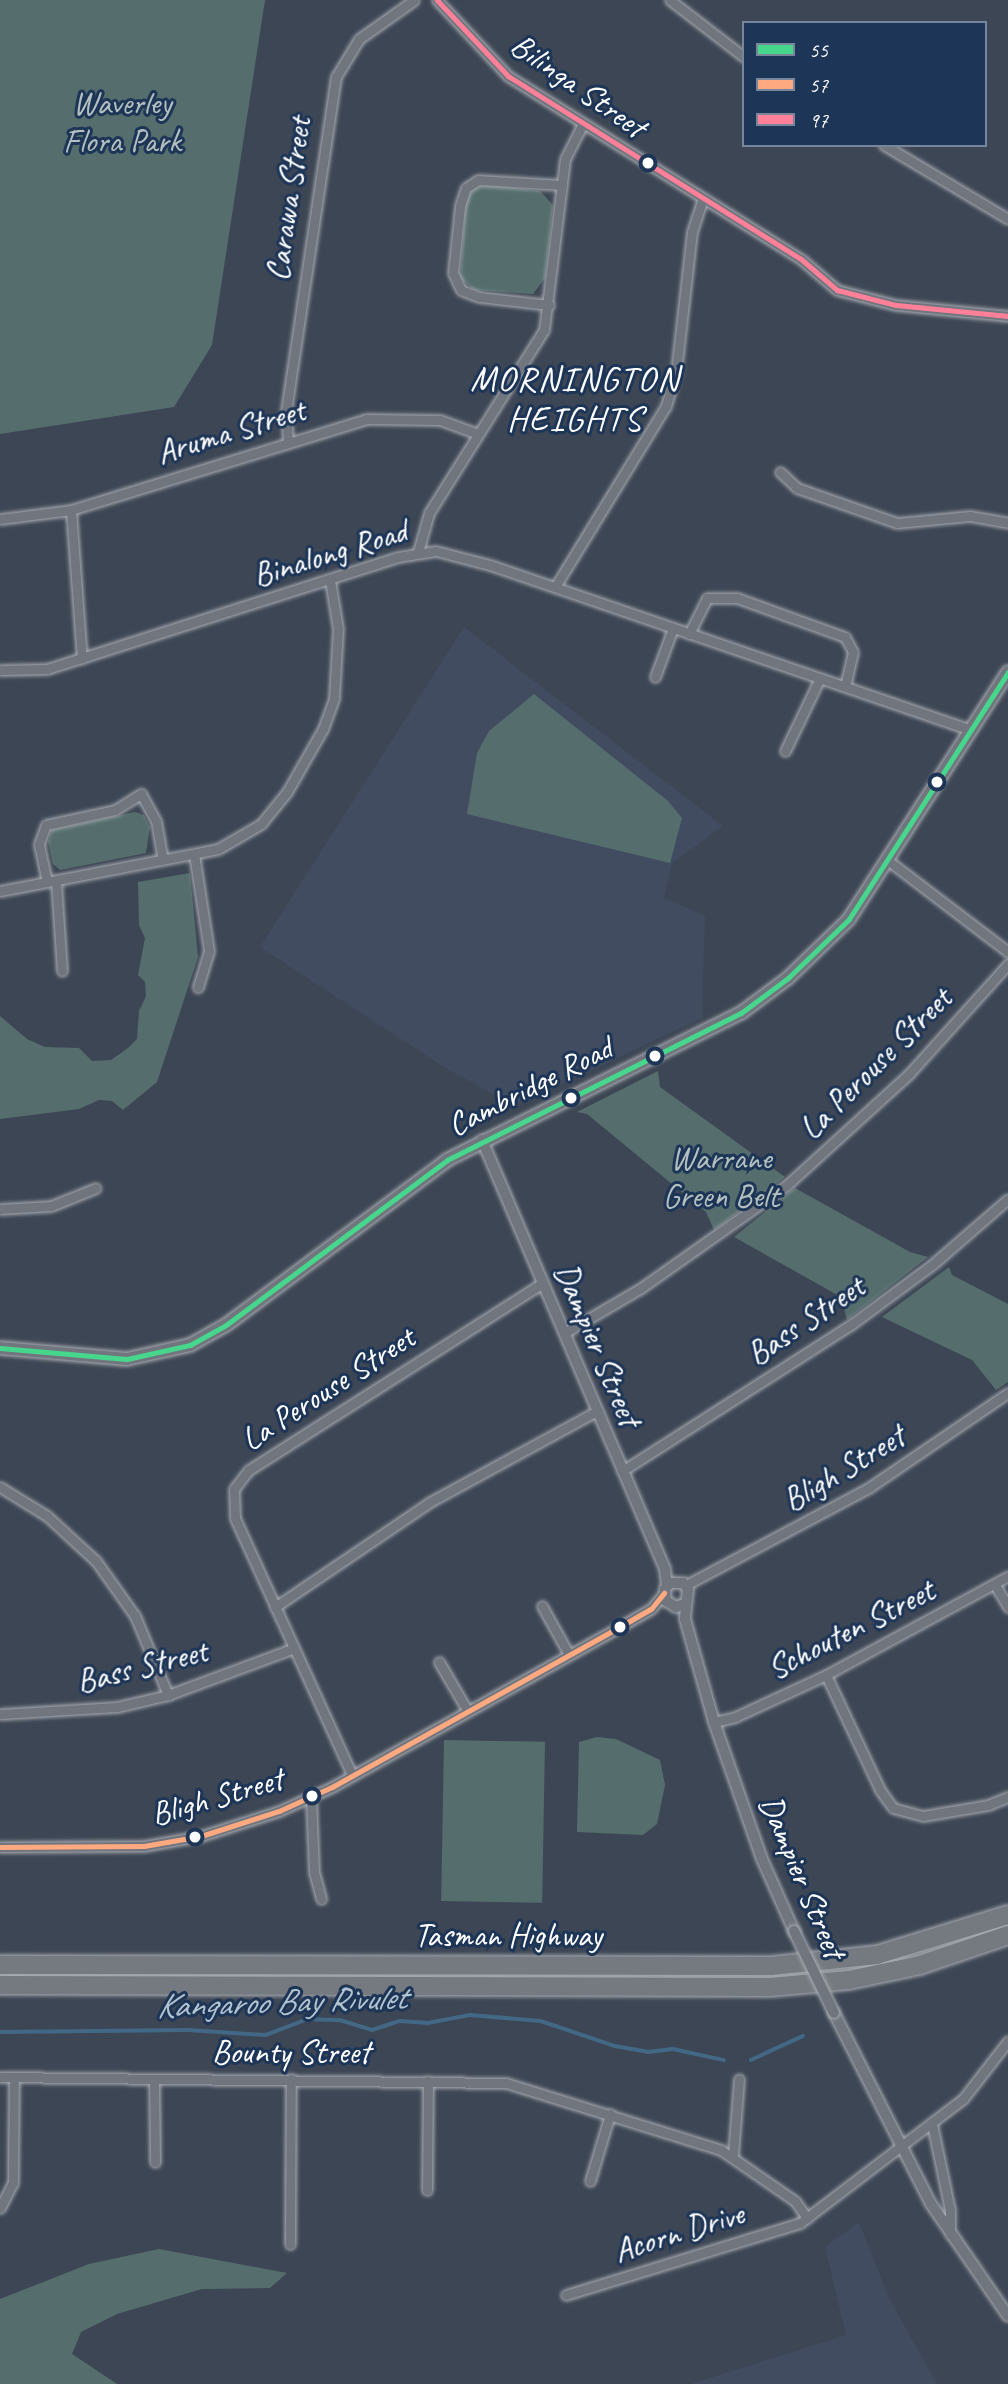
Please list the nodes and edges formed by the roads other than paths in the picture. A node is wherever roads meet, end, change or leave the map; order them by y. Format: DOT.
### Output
graph roads {
  1 [pos="414,0"];
  2 [pos="436,0"];
  3 [pos="670,0"];
  4 [pos="742,55"];
  5 [pos="582,125"];
  6 [pos="887,147"];
  7 [pos="562,185"];
  8 [pos="703,198"];
  9 [pos="1008,219"];
  10 [pos="549,304"];
  11 [pos="1008,316"];
  12 [pos="478,435"];
  13 [pos="288,441"];
  14 [pos="780,472"];
  15 [pos="71,510"];
  16 [pos="0,519"];
  17 [pos="1008,523"];
  18 [pos="418,552"];
  19 [pos="330,580"];
  20 [pos="555,587"];
  21 [pos="673,628"];
  22 [pos="689,634"];
  23 [pos="82,659"];
  24 [pos="0,670"];
  25 [pos="1008,672"];
  26 [pos="655,677"];
  27 [pos="820,678"];
  28 [pos="845,686"];
  29 [pos="971,730"];
  30 [pos="785,751"];
  31 [pos="194,855"];
  32 [pos="163,859"];
  33 [pos="890,862"];
  34 [pos="51,881"];
  35 [pos="0,891"];
  36 [pos="1008,952"];
  37 [pos="1008,964"];
  38 [pos="62,971"];
  39 [pos="202,977"];
  40 [pos="214,981"];
  41 [pos="198,987"];
  42 [pos="482,1140"];
  43 [pos="96,1188"];
  44 [pos="1008,1199"];
  45 [pos="0,1209"];
  46 [pos="543,1283"];
  47 [pos="564,1333"];
  48 [pos="0,1348"];
  49 [pos="1008,1393"];
  50 [pos="597,1411"];
  51 [pos="622,1471"];
  52 [pos="0,1487"];
  53 [pos="665,1570"];
  54 [pos="1008,1576"];
  55 [pos="995,1585"];
  56 [pos="685,1587"];
  57 [pos="672,1599"];
  58 [pos="542,1606"];
  59 [pos="275,1607"];
  60 [pos="1008,1607"];
  61 [pos="292,1649"];
  62 [pos="568,1653"];
  63 [pos="439,1662"];
  64 [pos="826,1675"];
  65 [pos="167,1695"];
  66 [pos="467,1710"];
  67 [pos="0,1714"];
  68 [pos="714,1722"];
  69 [pos="352,1775"];
  70 [pos="312,1797"];
  71 [pos="1008,1797"];
  72 [pos="0,1847"];
  73 [pos="321,1899"];
  74 [pos="1008,1915"];
  75 [pos="1008,1935"];
  76 [pos="0,1965"];
  77 [pos="0,1985"];
  78 [pos="1008,2041"];
  79 [pos="0,2077"];
  80 [pos="14,2077"];
  81 [pos="154,2079"];
  82 [pos="291,2080"];
  83 [pos="739,2080"];
  84 [pos="428,2081"];
  85 [pos="610,2114"];
  86 [pos="932,2124"];
  87 [pos="900,2145"];
  88 [pos="733,2155"];
  89 [pos="155,2162"];
  90 [pos="590,2181"];
  91 [pos="427,2190"];
  92 [pos="0,2208"];
  93 [pos="807,2218"];
  94 [pos="950,2235"];
  95 [pos="290,2244"];
  96 [pos="566,2295"];
  97 [pos="1008,2316"];
  1 -- 13 [label="street, Carawa Street"];
  2 -- 5 [label="street, Bilinga Street"];
  3 -- 4 [label="street"];
  5 -- 7 [label="street"];
  5 -- 8 [label="street, Bilinga Street"];
  6 -- 9 [label="street"];
  7 -- 10 [label="street"];
  7 -- 10 [label="street"];
  8 -- 11 [label="street, Bilinga Street"];
  8 -- 20 [label="street"];
  10 -- 12 [label="street"];
  12 -- 13 [label="street, Aruma Street"];
  12 -- 18 [label="street"];
  13 -- 15 [label="street, Aruma Street"];
  14 -- 17 [label="street"];
  15 -- 16 [label="street, Aruma Street"];
  15 -- 23 [label="street"];
  18 -- 19 [label="street, Binalong Road"];
  18 -- 20 [label="street, Binalong Road"];
  19 -- 23 [label="street, Binalong Road"];
  19 -- 31 [label="street"];
  20 -- 21 [label="street, Binalong Road"];
  21 -- 22 [label="street, Binalong Road"];
  21 -- 26 [label="street"];
  22 -- 27 [label="street, Binalong Road"];
  22 -- 28 [label="street"];
  23 -- 24 [label="street, Binalong Road"];
  25 -- 29 [label="main road, Cambridge Road"];
  27 -- 28 [label="street, Binalong Road"];
  27 -- 30 [label="street"];
  28 -- 29 [label="street, Binalong Road"];
  29 -- 33 [label="main road, Cambridge Road"];
  31 -- 32 [label="street"];
  31 -- 39 [label="street"];
  32 -- 34 [label="street"];
  32 -- 34 [label="street"];
  33 -- 36 [label="street"];
  33 -- 42 [label="main road, Cambridge Road"];
  34 -- 35 [label="street"];
  34 -- 38 [label="street"];
  37 -- 47 [label="street, La Perouse Street"];
  39 -- 40 [label="street"];
  39 -- 41 [label="street"];
  42 -- 46 [label="street, Dampier Street"];
  42 -- 48 [label="main road, Cambridge Road"];
  43 -- 45 [label="street"];
  44 -- 51 [label="street, Bass Street"];
  46 -- 47 [label="street, Dampier Street"];
  46 -- 59 [label="street, La Perouse Street"];
  47 -- 50 [label="street, Dampier Street"];
  49 -- 56 [label="street, Bligh Street"];
  50 -- 51 [label="street, Dampier Street"];
  50 -- 59 [label="street"];
  51 -- 53 [label="street, Dampier Street"];
  52 -- 65 [label="street"];
  53 -- 56 [label="street"];
  53 -- 57 [label="street, Dampier Street"];
  54 -- 55 [label="street, Schouten Street"];
  55 -- 60 [label="street"];
  55 -- 64 [label="street, Schouten Street"];
  56 -- 57 [label="street"];
  56 -- 57 [label="street"];
  57 -- 62 [label="street, Bligh Street"];
  57 -- 68 [label="street, Dampier Street"];
  58 -- 62 [label="street"];
  59 -- 61 [label="street, La Perouse Street"];
  61 -- 65 [label="street, Bass Street"];
  61 -- 69 [label="street, La Perouse Street"];
  62 -- 66 [label="street, Bligh Street"];
  63 -- 66 [label="street"];
  64 -- 68 [label="street, Schouten Street"];
  64 -- 71 [label="street"];
  65 -- 67 [label="street, Bass Street"];
  66 -- 69 [label="street, Bligh Street"];
  68 -- 87 [label="street, Dampier Street, bridge"];
  69 -- 70 [label="street, Bligh Street"];
  70 -- 72 [label="street, Bligh Street"];
  70 -- 73 [label="street"];
  74 -- 76 [label="highway, Tasman Highway"];
  75 -- 77 [label="highway, Tasman Highway"];
  78 -- 86 [label="street"];
  79 -- 80 [label="street, Bounty Street"];
  80 -- 81 [label="street, Bounty Street"];
  80 -- 92 [label="street"];
  81 -- 82 [label="street, Bounty Street"];
  81 -- 89 [label="street"];
  82 -- 84 [label="street, Bounty Street"];
  82 -- 95 [label="street"];
  83 -- 88 [label="street"];
  84 -- 85 [label="street, Bounty Street"];
  84 -- 91 [label="street"];
  85 -- 88 [label="street, Bounty Street"];
  85 -- 90 [label="street"];
  86 -- 87 [label="street"];
  86 -- 94 [label="street"];
  87 -- 93 [label="street"];
  87 -- 94 [label="street, Dampier Street"];
  88 -- 93 [label="street, Bounty Street"];
  93 -- 96 [label="street, Acorn Drive"];
  94 -- 97 [label="street, Dampier Street"];
}
